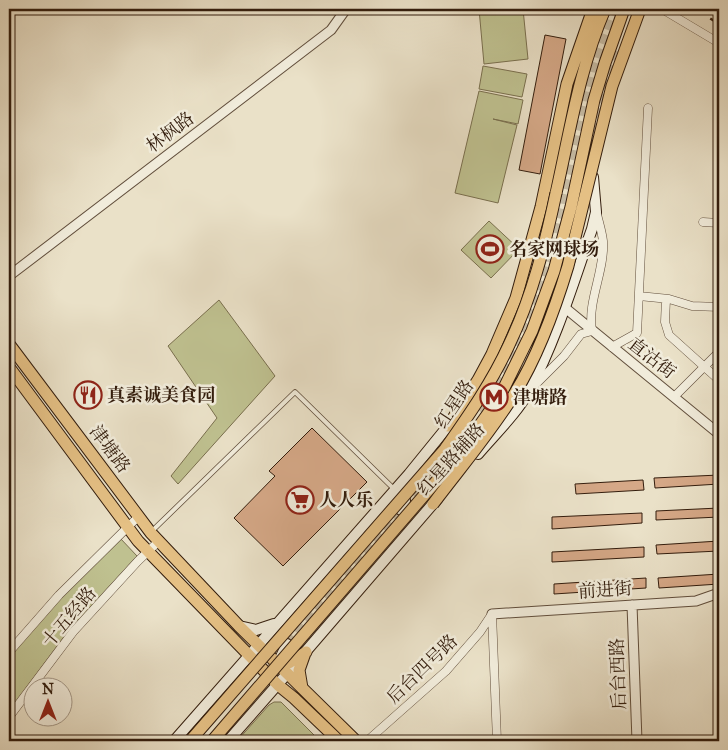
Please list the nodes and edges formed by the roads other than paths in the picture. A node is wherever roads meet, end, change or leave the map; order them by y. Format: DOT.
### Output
graph roads {
  1 [pos="346,9"];
  2 [pos="593,9"];
  3 [pos="605,9"];
  4 [pos="624,9"];
  5 [pos="634,9"];
  6 [pos="640,9"];
  7 [pos="662,9"];
  8 [pos="719,43"];
  9 [pos="605,63"];
  10 [pos="648,108"];
  11 [pos="593,176"];
  12 [pos="596,212"];
  13 [pos="703,222"];
  14 [pos="719,223"];
  15 [pos="9,276"];
  16 [pos="639,296"];
  17 [pos="666,299"];
  18 [pos="564,307"];
  19 [pos="719,307"];
  20 [pos="592,331"];
  21 [pos="9,344"];
  22 [pos="612,347"];
  23 [pos="719,352"];
  24 [pos="9,367"];
  25 [pos="704,368"];
  26 [pos="719,380"];
  27 [pos="528,392"];
  28 [pos="675,396"];
  29 [pos="448,426"];
  30 [pos="719,434"];
  31 [pos="409,474"];
  32 [pos="395,490"];
  33 [pos="405,499"];
  34 [pos="433,504"];
  35 [pos="401,510"];
  36 [pos="424,514"];
  37 [pos="138,517"];
  38 [pos="127,527"];
  39 [pos="155,537"];
  40 [pos="149,552"];
  41 [pos="719,594"];
  42 [pos="632,605"];
  43 [pos="492,614"];
  44 [pos="279,621"];
  45 [pos="239,626"];
  46 [pos="287,644"];
  47 [pos="253,651"];
  48 [pos="9,652"];
  49 [pos="306,652"];
  50 [pos="278,664"];
  51 [pos="282,680"];
  52 [pos="302,688"];
  53 [pos="294,698"];
  54 [pos="264,700"];
  55 [pos="9,717"];
  56 [pos="174,741"];
  57 [pos="190,741"];
  58 [pos="212,741"];
  59 [pos="228,741"];
  60 [pos="338,741"];
  61 [pos="356,741"];
  62 [pos="368,741"];
  63 [pos="497,741"];
  64 [pos="637,741"];
  1 -- 15 [label="street, 林枫路"];
  2 -- 29 [label="main road"];
  3 -- 57 [label="main road, 红星路, bridge"];
  4 -- 9 [label="main road, 红星路, bridge"];
  5 -- 9 [label="main road, bridge"];
  6 -- 34 [label="main road, bridge"];
  7 -- 8 [label="street"];
  9 -- 58 [label="main road, 红星路, bridge"];
  10 -- 16 [label="street"];
  11 -- 12 [label="main road, 红星路辅路"];
  12 -- 18 [label="main road, 红星路辅路"];
  12 -- 20 [label="street"];
  13 -- 14 [label="street"];
  16 -- 17 [label="street"];
  16 -- 22 [label="street"];
  17 -- 19 [label="street"];
  17 -- 25 [label="street"];
  18 -- 20 [label="street, 直沽街"];
  18 -- 27 [label="main road, 红星路辅路"];
  20 -- 22 [label="street, 直沽街"];
  20 -- 27 [label="street"];
  21 -- 37 [label="main road, 津塘路"];
  22 -- 28 [label="street, 直沽街"];
  23 -- 25 [label="street"];
  24 -- 38 [label="main road, 津塘路"];
  25 -- 26 [label="street"];
  25 -- 28 [label="street"];
  27 -- 34 [label="main road, 红星路辅路"];
  28 -- 30 [label="street, 直沽街"];
  29 -- 31 [label="main road, 红星路辅路"];
  31 -- 32 [label="main road, 红星路辅路"];
  31 -- 33 [label="main road"];
  32 -- 33 [label="lane"];
  32 -- 39 [label="lane"];
  32 -- 44 [label="main road, 红星路辅路"];
  33 -- 35 [label="main road"];
  33 -- 36 [label="lane"];
  34 -- 36 [label="main road, 红星路辅路"];
  36 -- 49 [label="main road, 红星路辅路"];
  37 -- 38 [label="street, 十五经路"];
  37 -- 39 [label="main road, 津塘路"];
  38 -- 40 [label="main road, 津塘路"];
  38 -- 48 [label="street, 十五经路"];
  39 -- 40 [label="street, 十五经路"];
  39 -- 45 [label="main road, 津塘路"];
  40 -- 47 [label="main road, 津塘路"];
  40 -- 55 [label="street, 十五经路"];
  41 -- 42 [label="street, 前进街"];
  42 -- 43 [label="street, 前进街"];
  42 -- 64 [label="street, 后台西路"];
  43 -- 62 [label="street, 后台四号路"];
  43 -- 63 [label="street"];
  44 -- 45 [label="main road"];
  44 -- 47 [label="main road, 红星路辅路"];
  45 -- 47 [label="main road, 津塘路"];
  46 -- 50 [label="main road"];
  47 -- 50 [label="main road, 津塘路"];
  47 -- 51 [label="main road, 津塘路"];
  47 -- 56 [label="main road, 红星路辅路"];
  49 -- 50 [label="main road"];
  49 -- 51 [label="main road, 红星路辅路"];
  49 -- 52 [label="main road"];
  50 -- 51 [label="main road, 津塘路"];
  51 -- 52 [label="main road, 津塘路"];
  51 -- 53 [label="main road, 津塘路"];
  51 -- 54 [label="main road, 红星路辅路"];
  52 -- 61 [label="main road, 津塘路"];
  53 -- 54 [label="main road"];
  53 -- 60 [label="main road, 津塘路"];
  54 -- 59 [label="main road, 红星路辅路"];
}
